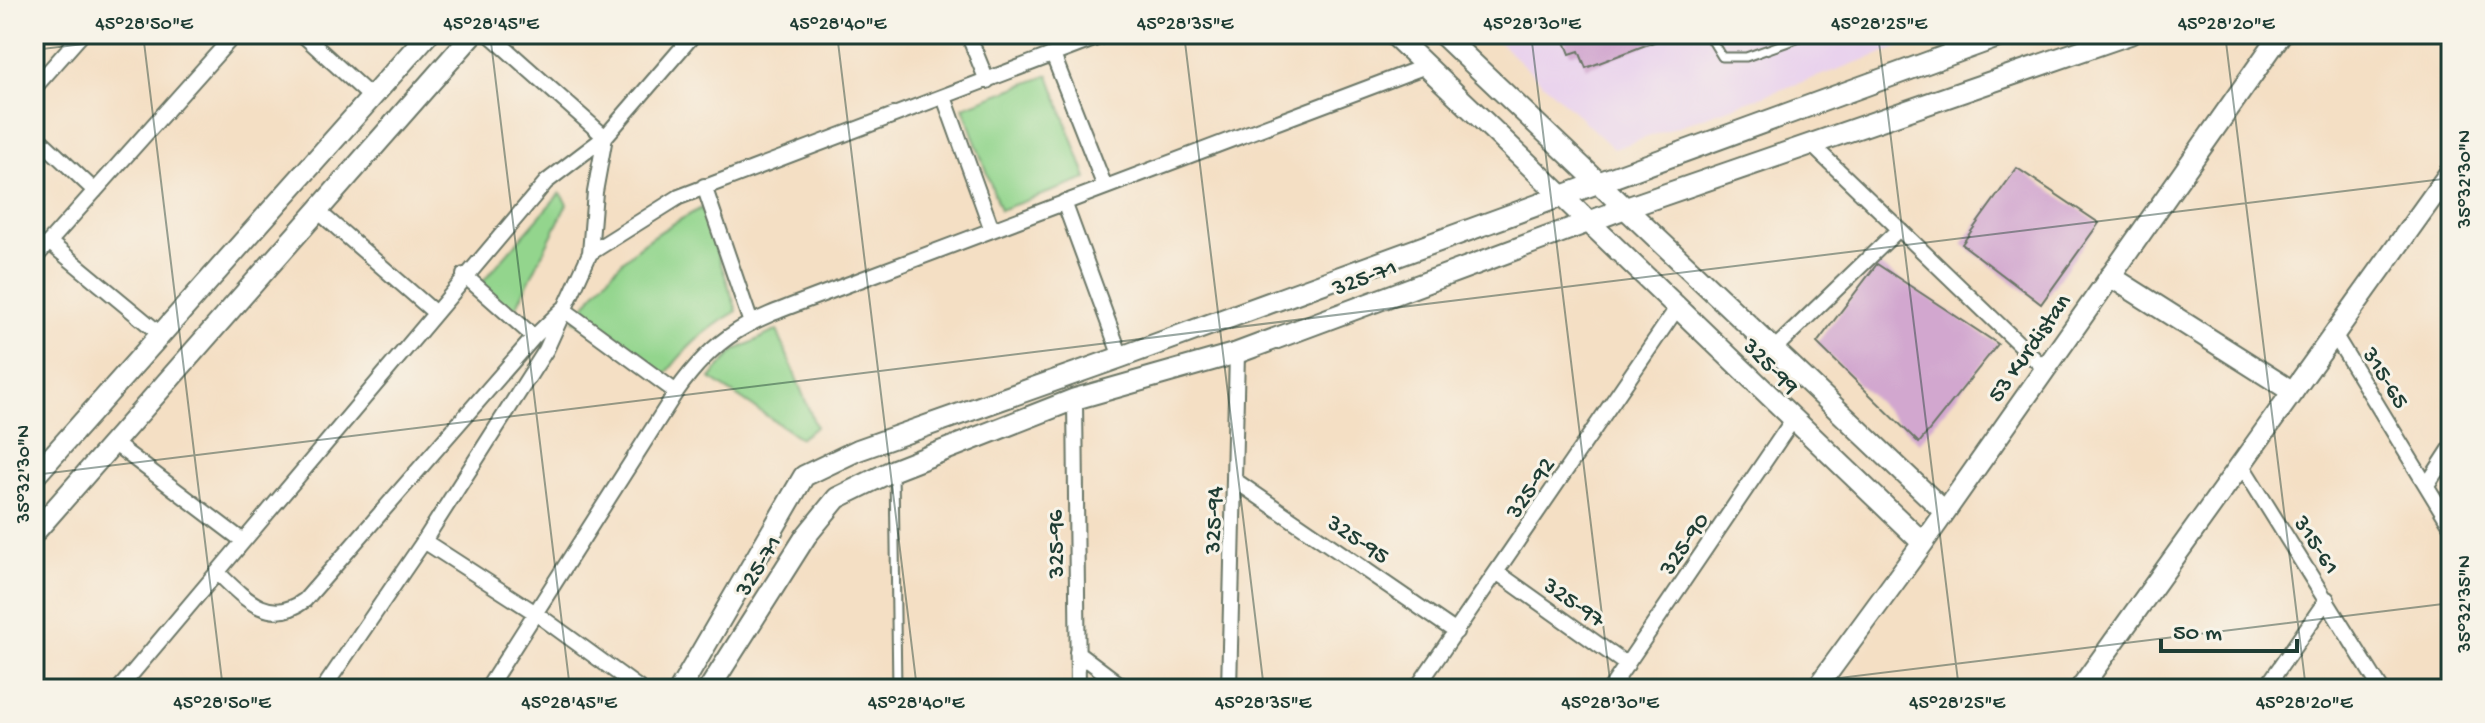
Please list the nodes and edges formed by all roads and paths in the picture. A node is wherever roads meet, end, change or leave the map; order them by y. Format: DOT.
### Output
graph roads {
  1 [pos="82,34"];
  2 [pos="235,34"];
  3 [pos="302,34"];
  4 [pos="428,34"];
  5 [pos="473,34"];
  6 [pos="489,34"];
  7 [pos="694,34"];
  8 [pos="968,34"];
  9 [pos="1107,34"];
  10 [pos="1393,34"];
  11 [pos="1442,34"];
  12 [pos="1708,34"];
  13 [pos="1811,34"];
  14 [pos="2006,34"];
  15 [pos="2130,34"];
  16 [pos="2281,34"];
  17 [pos="1053,55"];
  18 [pos="1426,66"];
  19 [pos="987,81"];
  20 [pos="34,88"];
  21 [pos="370,96"];
  22 [pos="944,97"];
  23 [pos="34,134"];
  24 [pos="605,137"];
  25 [pos="1813,146"];
  26 [pos="2451,171"];
  27 [pos="1595,182"];
  28 [pos="704,186"];
  29 [pos="1105,187"];
  30 [pos="95,191"];
  31 [pos="1560,197"];
  32 [pos="1064,202"];
  33 [pos="1623,209"];
  34 [pos="319,212"];
  35 [pos="1586,223"];
  36 [pos="1899,229"];
  37 [pos="992,230"];
  38 [pos="49,242"];
  39 [pos="590,253"];
  40 [pos="34,259"];
  41 [pos="464,275"];
  42 [pos="2110,276"];
  43 [pos="1677,308"];
  44 [pos="563,309"];
  45 [pos="434,312"];
  46 [pos="751,323"];
  47 [pos="160,334"];
  48 [pos="2334,334"];
  49 [pos="534,337"];
  50 [pos="1773,350"];
  51 [pos="1237,353"];
  52 [pos="1121,357"];
  53 [pos="2045,369"];
  54 [pos="676,392"];
  55 [pos="2293,392"];
  56 [pos="1075,399"];
  57 [pos="1792,421"];
  58 [pos="115,444"];
  59 [pos="2451,448"];
  60 [pos="2241,464"];
  61 [pos="894,470"];
  62 [pos="34,477"];
  63 [pos="1236,481"];
  64 [pos="1916,484"];
  65 [pos="2427,485"];
  66 [pos="1944,511"];
  67 [pos="1889,512"];
  68 [pos="2451,526"];
  69 [pos="34,533"];
  70 [pos="243,541"];
  71 [pos="424,541"];
  72 [pos="1923,543"];
  73 [pos="218,573"];
  74 [pos="1498,573"];
  75 [pos="2327,599"];
  76 [pos="537,614"];
  77 [pos="1456,632"];
  78 [pos="1077,652"];
  79 [pos="1627,665"];
  80 [pos="119,689"];
  81 [pos="323,689"];
  82 [pos="487,689"];
  83 [pos="640,689"];
  84 [pos="680,689"];
  85 [pos="709,689"];
  86 [pos="897,689"];
  87 [pos="1078,689"];
  88 [pos="1126,689"];
  89 [pos="1229,689"];
  90 [pos="1416,689"];
  91 [pos="1610,689"];
  92 [pos="1816,689"];
  93 [pos="2080,689"];
  94 [pos="2265,689"];
  95 [pos="2381,689"];
  1 -- 20 [label="street"];
  2 -- 30 [label="street"];
  3 -- 21 [label="street"];
  4 -- 21 [label="street"];
  5 -- 34 [label="street"];
  6 -- 24 [label="street"];
  7 -- 24 [label="street"];
  8 -- 19 [label="street"];
  9 -- 17 [label="street"];
  10 -- 18 [label="street, 325-99"];
  11 -- 27 [label="street"];
  12 -- 13 [label="lane"];
  14 -- 27 [label="street, 325-71"];
  15 -- 25 [label="street, 325-71"];
  16 -- 42 [label="street, 53 Kurdistan"];
  17 -- 19 [label="street"];
  17 -- 29 [label="street"];
  18 -- 29 [label="street"];
  18 -- 31 [label="street, 325-99"];
  19 -- 22 [label="street"];
  21 -- 47 [label="street"];
  22 -- 28 [label="street"];
  22 -- 37 [label="street"];
  23 -- 30 [label="street"];
  24 -- 39 [label="street"];
  24 -- 41 [label="street"];
  25 -- 33 [label="street, 325-71"];
  25 -- 36 [label="street"];
  26 -- 48 [label="street"];
  27 -- 31 [label="street, 325-71"];
  27 -- 33 [label="street"];
  28 -- 39 [label="street"];
  28 -- 46 [label="street"];
  29 -- 32 [label="street"];
  30 -- 38 [label="street"];
  31 -- 35 [label="street, 325-99"];
  31 -- 52 [label="street, 325-71"];
  32 -- 37 [label="street"];
  32 -- 52 [label="street"];
  33 -- 35 [label="street, 325-71"];
  33 -- 50 [label="street"];
  34 -- 45 [label="street"];
  34 -- 58 [label="street"];
  35 -- 43 [label="street, 325-99"];
  35 -- 51 [label="street, 325-71"];
  36 -- 50 [label="street"];
  36 -- 53 [label="street"];
  37 -- 46 [label="street"];
  38 -- 40 [label="street"];
  38 -- 47 [label="street"];
  39 -- 44 [label="street"];
  41 -- 45 [label="street"];
  41 -- 49 [label="street"];
  42 -- 53 [label="street, 53 Kurdistan"];
  42 -- 55 [label="street"];
  43 -- 57 [label="street, 325-99"];
  43 -- 74 [label="street, 325-92"];
  44 -- 49 [label="street"];
  44 -- 54 [label="street"];
  44 -- 71 [label="street"];
  45 -- 70 [label="street"];
  46 -- 54 [label="street"];
  47 -- 62 [label="street"];
  48 -- 55 [label="street"];
  48 -- 65 [label="street, 315-65"];
  49 -- 73 [label="street"];
  50 -- 64 [label="street"];
  51 -- 56 [label="street, 325-71"];
  51 -- 63 [label="street, 325-94"];
  52 -- 84 [label="street, 325-71"];
  53 -- 66 [label="street, 53 Kurdistan"];
  54 -- 76 [label="street"];
  55 -- 60 [label="street"];
  56 -- 61 [label="street, 325-71"];
  56 -- 78 [label="street, 325-96"];
  57 -- 67 [label="street, 325-99"];
  57 -- 79 [label="street, 325-90"];
  58 -- 69 [label="street"];
  58 -- 70 [label="street"];
  59 -- 65 [label="street"];
  60 -- 75 [label="street, 315-61"];
  60 -- 93 [label="street"];
  61 -- 85 [label="street, 325-71"];
  61 -- 86 [label="lane"];
  63 -- 77 [label="street, 325-95"];
  63 -- 89 [label="street, 325-94"];
  64 -- 66 [label="street"];
  64 -- 67 [label="street"];
  65 -- 68 [label="street, 315-65"];
  66 -- 72 [label="street, 53 Kurdistan"];
  67 -- 72 [label="street, 325-99"];
  70 -- 73 [label="street"];
  71 -- 76 [label="street"];
  71 -- 81 [label="street"];
  72 -- 92 [label="street, 53 Kurdistan"];
  73 -- 80 [label="street"];
  74 -- 77 [label="street, 325-92"];
  74 -- 79 [label="street, 325-97"];
  75 -- 94 [label="street"];
  75 -- 95 [label="street, 315-61"];
  76 -- 82 [label="street"];
  76 -- 83 [label="street"];
  77 -- 90 [label="street, 325-92"];
  78 -- 87 [label="street, 325-96"];
  78 -- 88 [label="street"];
  79 -- 91 [label="street, 325-90"];
}
